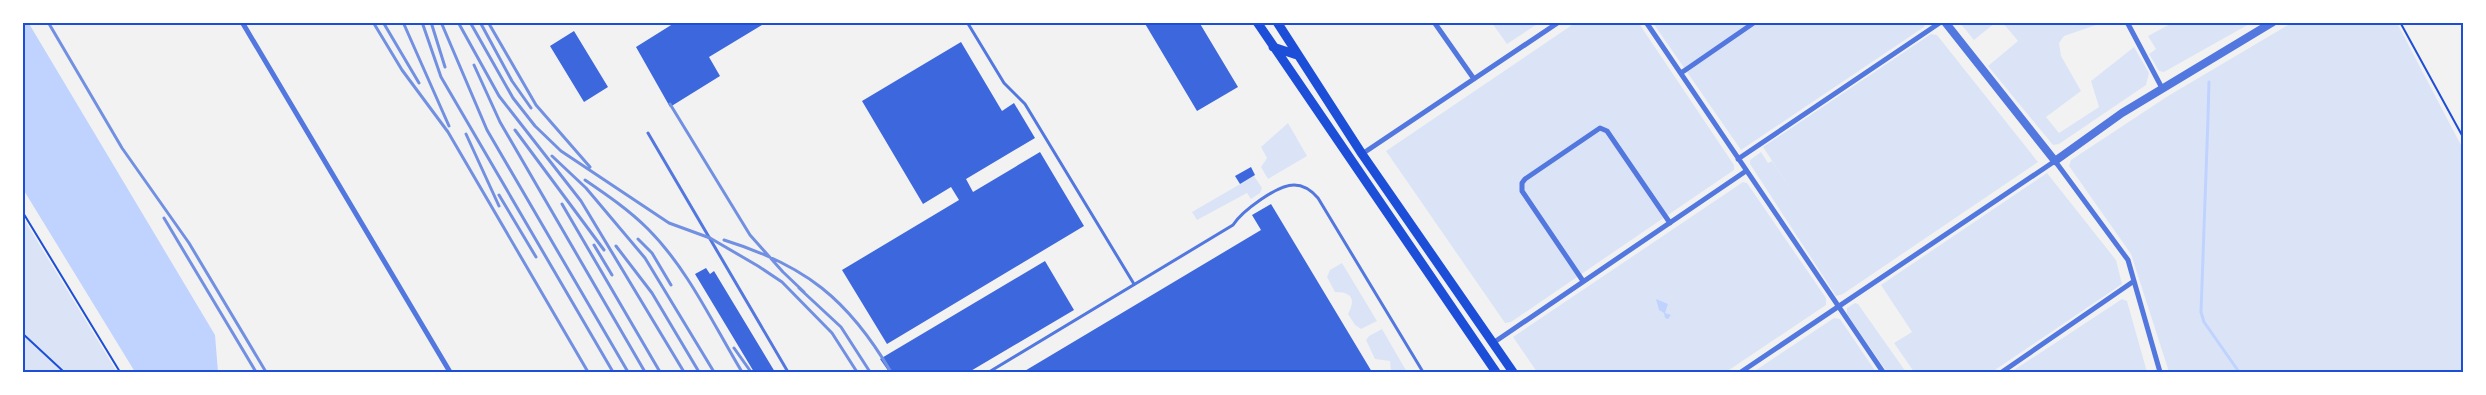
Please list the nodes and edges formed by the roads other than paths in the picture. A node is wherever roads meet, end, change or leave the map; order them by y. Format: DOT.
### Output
graph roads {
  1 [pos="242,22"];
  2 [pos="967,22"];
  3 [pos="1257,22"];
  4 [pos="1277,22"];
  5 [pos="1434,22"];
  6 [pos="1559,22"];
  7 [pos="1646,22"];
  8 [pos="1755,22"];
  9 [pos="1940,22"];
  10 [pos="1946,22"];
  11 [pos="2127,22"];
  12 [pos="2270,23"];
  13 [pos="1273,47"];
  14 [pos="1297,55"];
  15 [pos="1680,73"];
  16 [pos="1474,80"];
  17 [pos="2162,88"];
  18 [pos="648,133"];
  19 [pos="1362,154"];
  20 [pos="1738,159"];
  21 [pos="2056,161"];
  22 [pos="1358,171"];
  23 [pos="1746,171"];
  24 [pos="1670,223"];
  25 [pos="1583,281"];
  26 [pos="2134,281"];
  27 [pos="1134,284"];
  28 [pos="1838,307"];
  29 [pos="1493,343"];
  30 [pos="450,372"];
  31 [pos="788,372"];
  32 [pos="989,372"];
  33 [pos="1423,372"];
  34 [pos="1496,372"];
  35 [pos="1513,372"];
  36 [pos="1741,372"];
  37 [pos="1884,372"];
  38 [pos="2002,372"];
  39 [pos="2160,372"];
  1 -- 30 [label="street"];
  2 -- 27 [label="lane"];
  3 -- 13 [label="main road"];
  4 -- 14 [label="main road"];
  5 -- 16 [label="street"];
  6 -- 16 [label="street"];
  7 -- 15 [label="street"];
  8 -- 15 [label="street"];
  9 -- 20 [label="street"];
  10 -- 21 [label="street"];
  11 -- 17 [label="street"];
  12 -- 17 [label="street"];
  13 -- 14 [label="main road"];
  13 -- 22 [label="main road"];
  14 -- 19 [label="main road"];
  15 -- 20 [label="street"];
  16 -- 19 [label="street"];
  17 -- 21 [label="street"];
  18 -- 31 [label="lane"];
  19 -- 22 [label="main road"];
  19 -- 29 [label="main road"];
  20 -- 23 [label="street"];
  21 -- 26 [label="street"];
  21 -- 28 [label="street"];
  22 -- 34 [label="main road"];
  23 -- 24 [label="street"];
  23 -- 28 [label="street"];
  24 -- 25 [label="street"];
  24 -- 25 [label="street"];
  25 -- 29 [label="street"];
  26 -- 38 [label="street"];
  26 -- 39 [label="street"];
  27 -- 32 [label="lane"];
  27 -- 33 [label="lane"];
  28 -- 36 [label="street"];
  28 -- 37 [label="street"];
  29 -- 35 [label="main road"];
}
